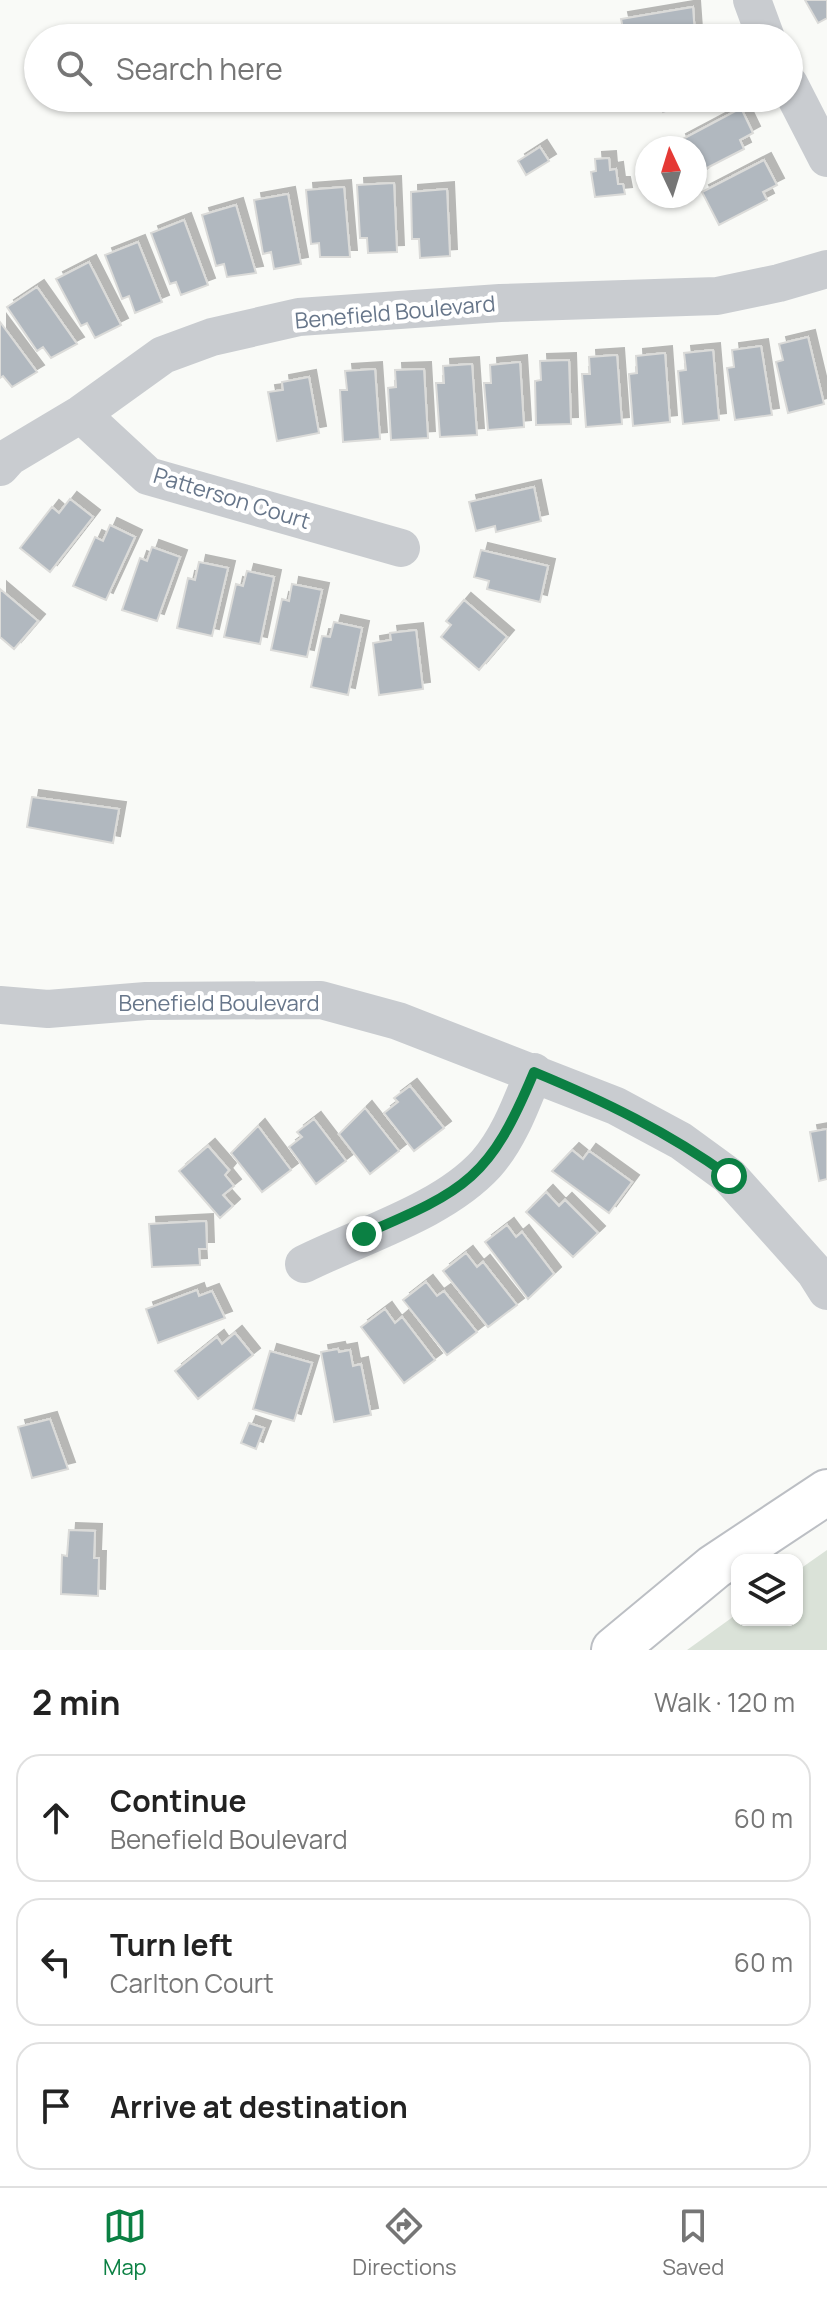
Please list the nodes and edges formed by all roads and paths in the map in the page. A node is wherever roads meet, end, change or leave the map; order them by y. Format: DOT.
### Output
graph roads {
  1 [pos="752,0"];
  2 [pos="761,24"];
  3 [pos="803,111"];
  4 [pos="827,158"];
  5 [pos="827,269"];
  6 [pos="81,414"];
  7 [pos="0,467"];
  8 [pos="401,548"];
  9 [pos="0,1005"];
  10 [pos="534,1072"];
  11 [pos="304,1264"];
  12 [pos="823,1276"];
  13 [pos="827,1492"];
  14 [pos="614,1650"];
  1 -- 2 [label="street"];
  3 -- 4 [label="street"];
  5 -- 6 [label="street, Benefield Boulevard"];
  6 -- 7 [label="street, Benefield Boulevard"];
  6 -- 8 [label="street, Patterson Court"];
  9 -- 10 [label="street, Benefield Boulevard"];
  10 -- 11 [label="street"];
  10 -- 12 [label="street, Benefield Boulevard"];
  13 -- 14 [label="main road"];
}
